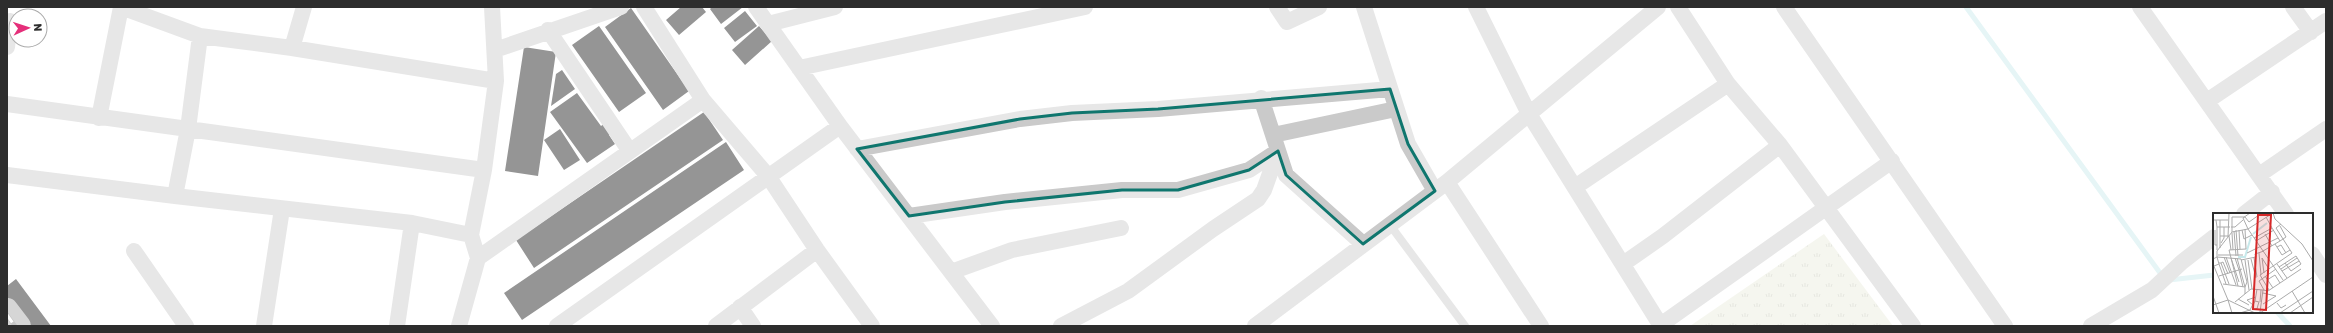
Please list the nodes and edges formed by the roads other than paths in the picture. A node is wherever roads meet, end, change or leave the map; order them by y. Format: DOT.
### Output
graph roads {
  1 [pos="304,7"];
  2 [pos="492,7"];
  3 [pos="621,7"];
  4 [pos="644,7"];
  5 [pos="756,7"];
  6 [pos="835,7"];
  7 [pos="1085,7"];
  8 [pos="1277,7"];
  9 [pos="1319,7"];
  10 [pos="1364,7"];
  11 [pos="1658,7"];
  12 [pos="1678,7"];
  13 [pos="1784,7"];
  14 [pos="2140,7"];
  15 [pos="2293,7"];
  16 [pos="1479,8"];
  17 [pos="2326,21"];
  18 [pos="768,24"];
  19 [pos="548,30"];
  20 [pos="2311,32"];
  21 [pos="200,36"];
  22 [pos="292,48"];
  23 [pos="495,50"];
  24 [pos="799,68"];
  25 [pos="496,81"];
  26 [pos="1728,84"];
  27 [pos="1390,89"];
  28 [pos="1261,98"];
  29 [pos="702,100"];
  30 [pos="2207,101"];
  31 [pos="7,104"];
  32 [pos="1396,109"];
  33 [pos="1529,114"];
  34 [pos="99,118"];
  35 [pos="840,126"];
  36 [pos="188,129"];
  37 [pos="2326,129"];
  38 [pos="1273,135"];
  39 [pos="1780,145"];
  40 [pos="858,149"];
  41 [pos="629,150"];
  42 [pos="1278,151"];
  43 [pos="1892,161"];
  44 [pos="484,170"];
  45 [pos="7,174"];
  46 [pos="2259,175"];
  47 [pos="768,176"];
  48 [pos="1441,186"];
  49 [pos="1575,187"];
  50 [pos="2272,192"];
  51 [pos="174,196"];
  52 [pos="282,209"];
  53 [pos="1827,209"];
  54 [pos="2245,213"];
  55 [pos="2285,213"];
  56 [pos="909,216"];
  57 [pos="412,223"];
  58 [pos="1390,225"];
  59 [pos="1121,228"];
  60 [pos="471,235"];
  61 [pos="2213,238"];
  62 [pos="1363,244"];
  63 [pos="817,250"];
  64 [pos="134,251"];
  65 [pos="2313,256"];
  66 [pos="478,258"];
  67 [pos="1623,264"];
  68 [pos="951,272"];
  69 [pos="2326,275"];
  70 [pos="740,307"];
  71 [pos="7,309"];
  72 [pos="20,326"];
  73 [pos="186,326"];
  74 [pos="264,326"];
  75 [pos="397,326"];
  76 [pos="459,326"];
  77 [pos="556,326"];
  78 [pos="716,326"];
  79 [pos="753,326"];
  80 [pos="872,326"];
  81 [pos="992,326"];
  82 [pos="1060,326"];
  83 [pos="1255,326"];
  84 [pos="1465,326"];
  85 [pos="1541,326"];
  86 [pos="1660,326"];
  87 [pos="1913,326"];
  88 [pos="2005,326"];
  89 [pos="2091,326"];
  1 -- 22 [label="street"];
  2 -- 23 [label="street"];
  3 -- 19 [label="street"];
  4 -- 29 [label="street"];
  5 -- 18 [label="street"];
  6 -- 18 [label="street"];
  7 -- 24 [label="street"];
  8 -- 9 [label="street"];
  10 -- 27 [label="street"];
  11 -- 33 [label="street"];
  12 -- 26 [label="street"];
  13 -- 43 [label="street"];
  14 -- 30 [label="street"];
  15 -- 20 [label="street"];
  16 -- 33 [label="street"];
  17 -- 20 [label="street"];
  18 -- 24 [label="street"];
  19 -- 23 [label="street"];
  19 -- 41 [label="street"];
  20 -- 30 [label="street"];
  21 -- 22 [label="street"];
  21 -- 34 [label="street"];
  21 -- 36 [label="street"];
  22 -- 25 [label="street"];
  23 -- 25 [label="street"];
  24 -- 35 [label="street"];
  25 -- 44 [label="street"];
  26 -- 39 [label="street"];
  26 -- 49 [label="street"];
  27 -- 28 [label="street"];
  27 -- 32 [label="street"];
  28 -- 38 [label="street"];
  28 -- 40 [label="street"];
  29 -- 41 [label="street"];
  29 -- 47 [label="street"];
  30 -- 46 [label="street"];
  31 -- 34 [label="street"];
  32 -- 38 [label="street"];
  32 -- 48 [label="street"];
  33 -- 48 [label="street"];
  33 -- 49 [label="street"];
  34 -- 36 [label="street"];
  35 -- 40 [label="street"];
  35 -- 47 [label="street"];
  36 -- 44 [label="street"];
  36 -- 51 [label="street"];
  37 -- 46 [label="street"];
  38 -- 42 [label="street"];
  39 -- 53 [label="street"];
  39 -- 67 [label="street"];
  40 -- 56 [label="street"];
  41 -- 66 [label="street"];
  42 -- 56 [label="street"];
  42 -- 62 [label="street"];
  42 -- 82 [label="street"];
  43 -- 53 [label="street"];
  43 -- 88 [label="street"];
  44 -- 60 [label="street"];
  45 -- 51 [label="street"];
  46 -- 50 [label="street"];
  47 -- 63 [label="street"];
  47 -- 77 [label="street"];
  48 -- 58 [label="street"];
  48 -- 85 [label="street"];
  49 -- 67 [label="street"];
  50 -- 54 [label="street"];
  50 -- 55 [label="street"];
  51 -- 52 [label="street"];
  52 -- 57 [label="street"];
  52 -- 74 [label="street"];
  53 -- 86 [label="street"];
  53 -- 87 [label="street"];
  56 -- 68 [label="street"];
  57 -- 60 [label="street"];
  57 -- 75 [label="street"];
  58 -- 62 [label="street"];
  58 -- 84 [label="lane"];
  59 -- 68 [label="street"];
  60 -- 66 [label="street"];
  61 -- 89 [label="street"];
  62 -- 83 [label="street"];
  63 -- 70 [label="street"];
  63 -- 80 [label="street"];
  64 -- 73 [label="street"];
  65 -- 69 [label="street"];
  66 -- 76 [label="street"];
  67 -- 86 [label="street"];
  68 -- 81 [label="street"];
  70 -- 78 [label="street"];
  70 -- 79 [label="street"];
  71 -- 72 [label="main road"];
}
